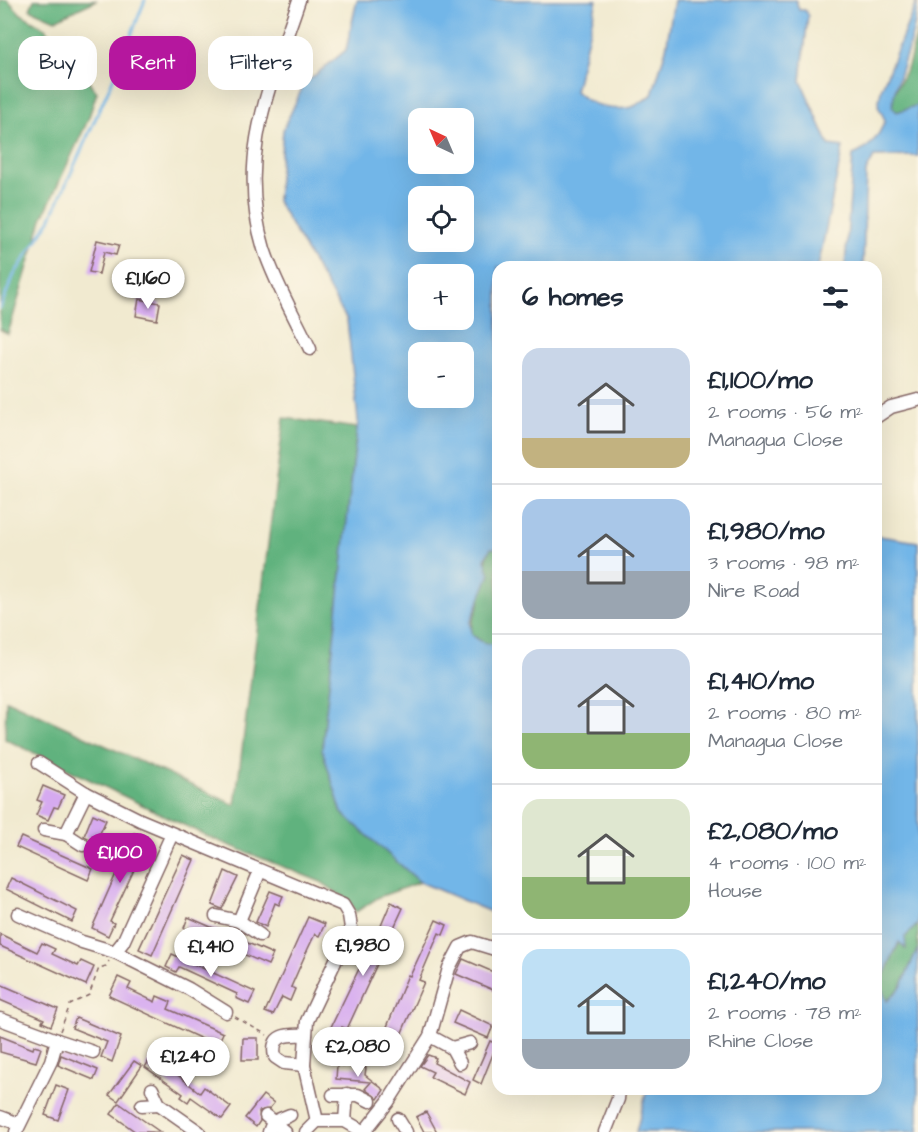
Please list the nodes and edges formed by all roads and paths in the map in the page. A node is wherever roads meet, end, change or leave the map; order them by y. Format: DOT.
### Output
graph roads {
  1 [pos="299,0"];
  2 [pos="310,349"];
  3 [pos="918,400"];
  4 [pos="882,413"];
  5 [pos="39,763"];
  6 [pos="86,793"];
  7 [pos="44,830"];
  8 [pos="66,834"];
  9 [pos="172,834"];
  10 [pos="83,845"];
  11 [pos="260,871"];
  12 [pos="18,914"];
  13 [pos="216,916"];
  14 [pos="239,921"];
  15 [pos="260,935"];
  16 [pos="492,948"];
  17 [pos="115,952"];
  18 [pos="226,1012"];
  19 [pos="0,1019"];
  20 [pos="306,1035"];
  21 [pos="430,1036"];
  22 [pos="57,1040"];
  23 [pos="276,1040"];
  24 [pos="470,1043"];
  25 [pos="452,1048"];
  26 [pos="93,1052"];
  27 [pos="460,1063"];
  28 [pos="304,1065"];
  29 [pos="152,1089"];
  30 [pos="347,1094"];
  31 [pos="333,1095"];
  32 [pos="618,1095"];
  33 [pos="370,1101"];
  34 [pos="159,1104"];
  35 [pos="142,1105"];
  36 [pos="290,1115"];
  37 [pos="0,1117"];
  38 [pos="398,1119"];
  39 [pos="316,1121"];
  40 [pos="345,1121"];
  41 [pos="269,1124"];
  42 [pos="18,1128"];
  43 [pos="199,1132"];
  44 [pos="285,1132"];
  45 [pos="306,1132"];
  46 [pos="364,1132"];
  47 [pos="406,1132"];
  48 [pos="605,1132"];
  1 -- 2 [label="street"];
  3 -- 4 [label="street"];
  5 -- 6 [label="street"];
  6 -- 8 [label="street"];
  6 -- 9 [label="street"];
  7 -- 8 [label="street"];
  8 -- 10 [label="street"];
  9 -- 11 [label="street"];
  9 -- 17 [label="street"];
  11 -- 14 [label="street"];
  11 -- 20 [label="street"];
  12 -- 17 [label="street"];
  13 -- 14 [label="street"];
  14 -- 15 [label="street"];
  16 -- 21 [label="street"];
  17 -- 18 [label="street"];
  17 -- 22 [label="path"];
  18 -- 23 [label="path"];
  19 -- 22 [label="street"];
  20 -- 23 [label="street"];
  20 -- 28 [label="street"];
  21 -- 25 [label="street"];
  21 -- 46 [label="street"];
  22 -- 26 [label="street"];
  22 -- 42 [label="street"];
  23 -- 28 [label="street"];
  24 -- 25 [label="street"];
  25 -- 27 [label="street"];
  28 -- 39 [label="street"];
  29 -- 34 [label="street"];
  30 -- 31 [label="street"];
  30 -- 33 [label="street"];
  30 -- 40 [label="street"];
  32 -- 48 [label="street"];
  34 -- 35 [label="street"];
  34 -- 43 [label="street"];
  36 -- 41 [label="street"];
  37 -- 42 [label="street"];
  38 -- 47 [label="street"];
  39 -- 40 [label="street"];
  39 -- 45 [label="street"];
  40 -- 46 [label="street"];
  41 -- 44 [label="street"];
}
